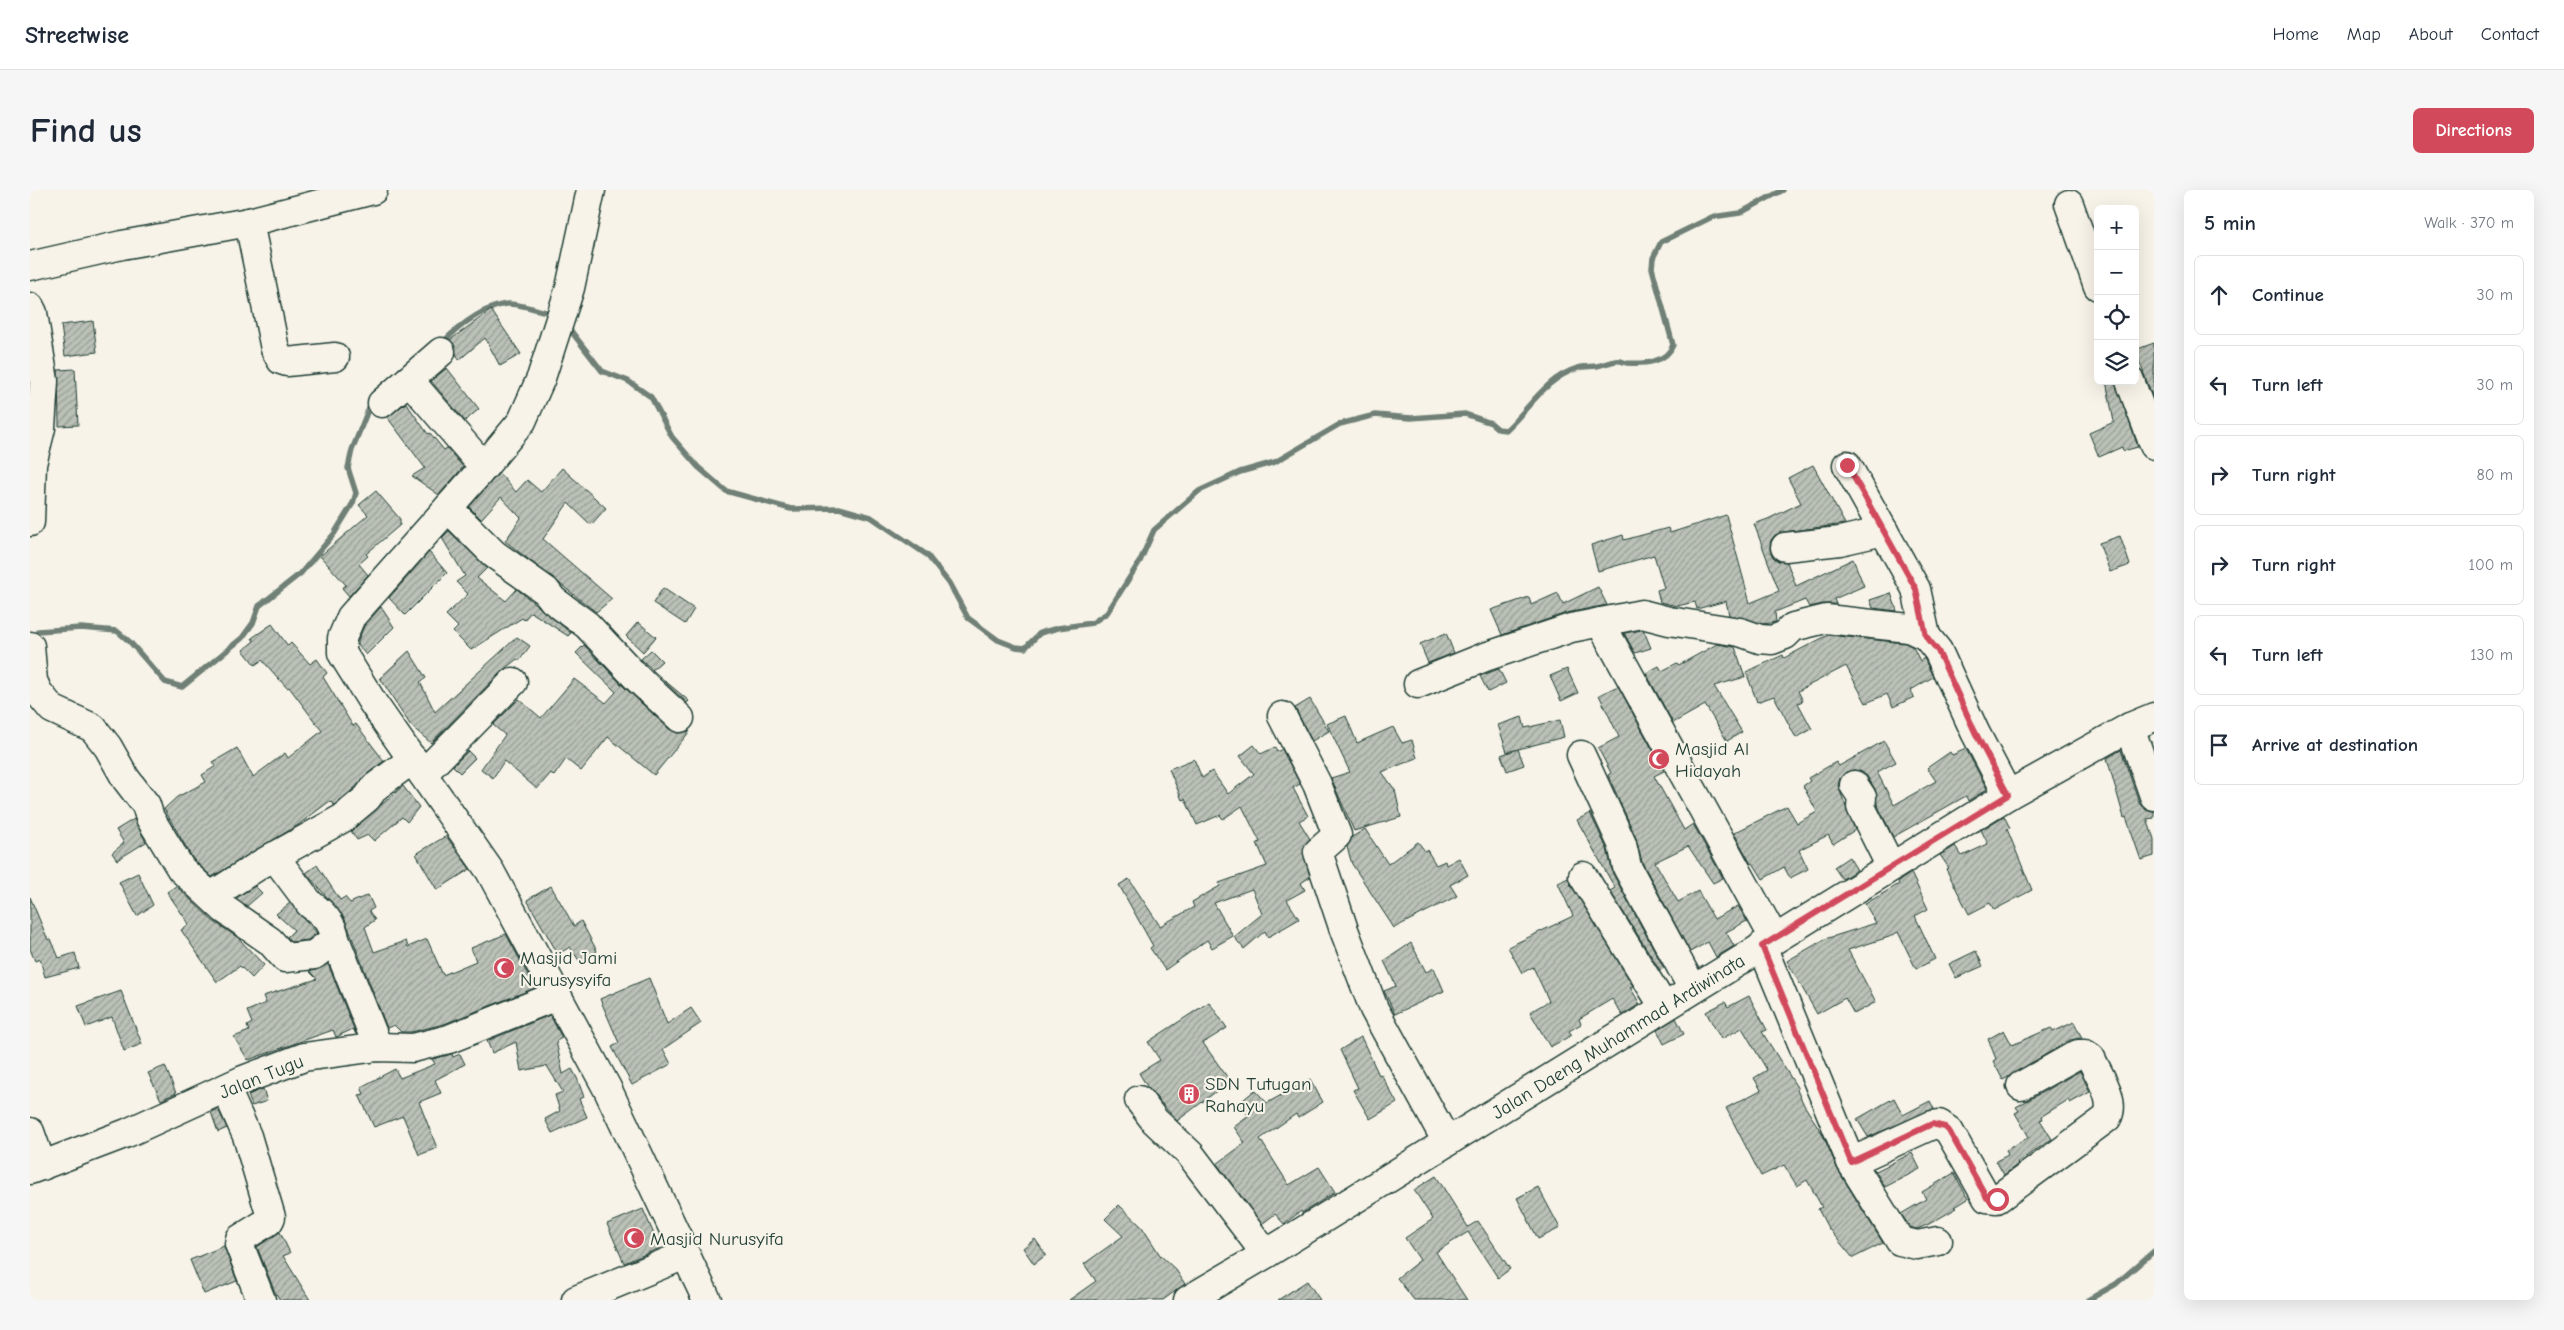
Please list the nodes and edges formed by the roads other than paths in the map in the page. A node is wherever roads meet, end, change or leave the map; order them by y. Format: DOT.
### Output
graph roads {
  1 [pos="373,190"];
  2 [pos="591,190"];
  3 [pos="2069,204"];
  4 [pos="249,222"];
  5 [pos="32,266"];
  6 [pos="2094,275"];
  7 [pos="30,307"];
  8 [pos="441,352"];
  9 [pos="335,357"];
  10 [pos="52,376"];
  11 [pos="409,380"];
  12 [pos="2132,385"];
  13 [pos="382,403"];
  14 [pos="2154,445"];
  15 [pos="1847,465"];
  16 [pos="484,467"];
  17 [pos="448,508"];
  18 [pos="30,522"];
  19 [pos="1884,531"];
  20 [pos="1785,547"];
  21 [pos="1600,622"];
  22 [pos="1926,636"];
  23 [pos="30,646"];
  24 [pos="513,682"];
  25 [pos="1418,684"];
  26 [pos="1282,716"];
  27 [pos="680,718"];
  28 [pos="2142,722"];
  29 [pos="1581,755"];
  30 [pos="418,766"];
  31 [pos="1854,785"];
  32 [pos="2008,795"];
  33 [pos="2154,796"];
  34 [pos="274,856"];
  35 [pos="1891,867"];
  36 [pos="1583,876"];
  37 [pos="211,896"];
  38 [pos="335,939"];
  39 [pos="1768,942"];
  40 [pos="1693,989"];
  41 [pos="556,996"];
  42 [pos="1664,1008"];
  43 [pos="378,1047"];
  44 [pos="2021,1086"];
  45 [pos="226,1089"];
  46 [pos="1139,1100"];
  47 [pos="30,1132"];
  48 [pos="1447,1142"];
  49 [pos="1851,1162"];
  50 [pos="36,1168"];
  51 [pos="1938,1242"];
  52 [pos="1266,1254"];
  53 [pos="685,1255"];
  54 [pos="261,1300"];
  55 [pos="576,1300"];
  56 [pos="707,1300"];
  57 [pos="1188,1300"];
  1 -- 4 [label="street"];
  2 -- 16 [label="street"];
  3 -- 6 [label="street"];
  4 -- 5 [label="street"];
  4 -- 9 [label="street"];
  5 -- 10 [label="street"];
  7 -- 18 [label="street"];
  8 -- 11 [label="street"];
  11 -- 13 [label="street"];
  11 -- 16 [label="street"];
  12 -- 14 [label="street"];
  15 -- 19 [label="street"];
  16 -- 17 [label="street"];
  17 -- 27 [label="street"];
  17 -- 30 [label="street"];
  19 -- 20 [label="street"];
  19 -- 22 [label="street"];
  21 -- 22 [label="street"];
  21 -- 25 [label="street"];
  21 -- 39 [label="street"];
  22 -- 32 [label="street"];
  23 -- 37 [label="street"];
  24 -- 30 [label="street"];
  26 -- 48 [label="street"];
  28 -- 32 [label="street, Jalan Daeng Muhammad Ardiwinata"];
  28 -- 33 [label="street"];
  29 -- 40 [label="street"];
  30 -- 34 [label="street"];
  30 -- 41 [label="street"];
  31 -- 35 [label="street"];
  32 -- 35 [label="street, Jalan Daeng Muhammad Ardiwinata"];
  34 -- 37 [label="street"];
  34 -- 38 [label="street"];
  35 -- 39 [label="street, Jalan Daeng Muhammad Ardiwinata"];
  36 -- 42 [label="street"];
  37 -- 38 [label="street"];
  38 -- 43 [label="street"];
  39 -- 40 [label="street, Jalan Daeng Muhammad Ardiwinata"];
  39 -- 49 [label="street"];
  40 -- 42 [label="street, Jalan Daeng Muhammad Ardiwinata"];
  41 -- 43 [label="street, Jalan Tugu"];
  41 -- 53 [label="street"];
  42 -- 48 [label="street, Jalan Daeng Muhammad Ardiwinata"];
  43 -- 45 [label="street, Jalan Tugu"];
  44 -- 49 [label="street"];
  45 -- 50 [label="street, Jalan Tugu"];
  45 -- 54 [label="street"];
  46 -- 52 [label="street"];
  47 -- 50 [label="street"];
  48 -- 52 [label="street, Jalan Daeng Muhammad Ardiwinata"];
  49 -- 51 [label="street"];
  52 -- 57 [label="street, Jalan Daeng Muhammad Ardiwinata"];
  53 -- 55 [label="street"];
  53 -- 56 [label="street"];
}
